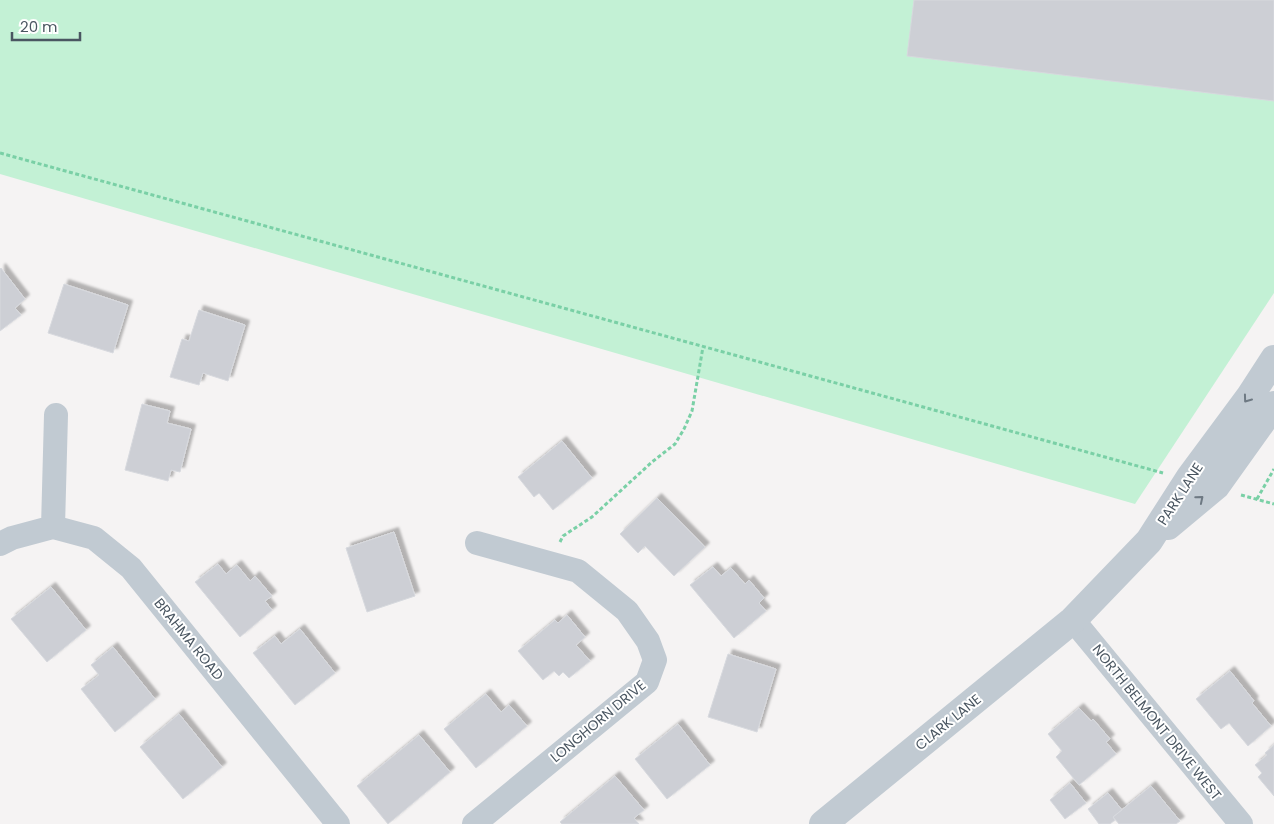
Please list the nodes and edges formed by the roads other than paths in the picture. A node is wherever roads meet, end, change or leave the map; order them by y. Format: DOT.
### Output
graph roads {
  1 [pos="1274,359"];
  2 [pos="1274,405"];
  3 [pos="56,415"];
  4 [pos="53,527"];
  5 [pos="1149,541"];
  6 [pos="476,543"];
  7 [pos="0,544"];
  8 [pos="1073,620"];
  9 [pos="338,824"];
  10 [pos="474,824"];
  11 [pos="823,824"];
  12 [pos="1241,824"];
  1 -- 5 [label="street, PARK LANE, one-way"];
  5 -- 2 [label="street, one-way"];
  3 -- 4 [label="street"];
  4 -- 7 [label="street"];
  4 -- 9 [label="street, BRAHMA ROAD"];
  5 -- 8 [label="street, PARK LANE"];
  6 -- 10 [label="street, LONGHORN DRIVE"];
  8 -- 11 [label="street, CLARK LANE"];
  8 -- 12 [label="street, NORTH BELMONT DRIVE WEST"];
}
